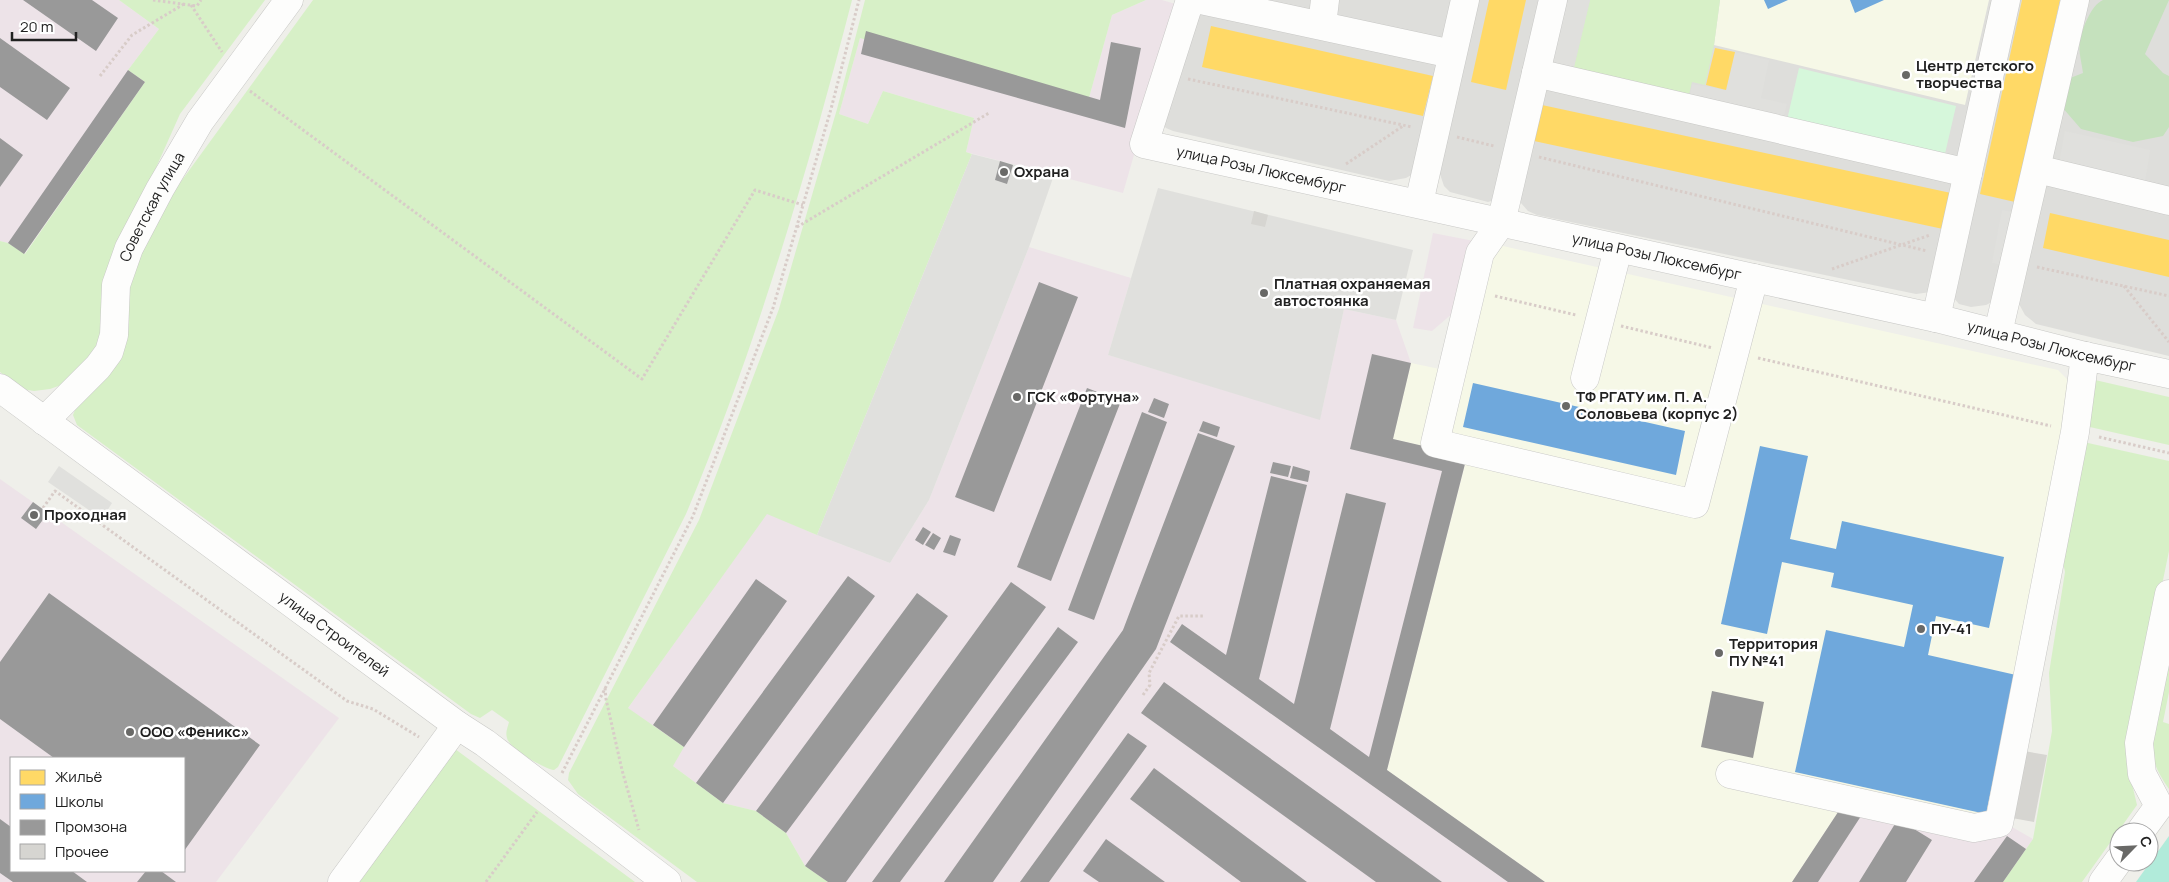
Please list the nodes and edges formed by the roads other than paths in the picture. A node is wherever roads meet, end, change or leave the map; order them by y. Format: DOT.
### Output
graph roads {
  1 [pos="288,0"];
  2 [pos="1190,0"];
  3 [pos="1201,0"];
  4 [pos="1465,0"];
  5 [pos="1552,0"];
  6 [pos="2006,0"];
  7 [pos="2075,0"];
  8 [pos="1324,13"];
  9 [pos="1452,54"];
  10 [pos="1536,73"];
  11 [pos="2037,169"];
  12 [pos="1968,173"];
  13 [pos="2169,202"];
  14 [pos="1419,203"];
  15 [pos="1501,223"];
  16 [pos="1618,249"];
  17 [pos="1754,278"];
  18 [pos="1936,318"];
  19 [pos="1998,332"];
  20 [pos="2086,356"];
  21 [pos="2169,374"];
  22 [pos="1585,378"];
  23 [pos="0,388"];
  24 [pos="44,421"];
  25 [pos="2169,594"];
  26 [pos="457,724"];
  27 [pos="1730,774"];
  28 [pos="2147,822"];
  29 [pos="342,882"];
  30 [pos="667,882"];
  1 -- 24 [label="street, Советская улица"];
  2 -- 14 [label="street, улица Розы Люксембург"];
  3 -- 8 [label="street"];
  4 -- 9 [label="street"];
  5 -- 10 [label="street"];
  6 -- 12 [label="street"];
  7 -- 11 [label="street"];
  8 -- 9 [label="street"];
  9 -- 14 [label="street"];
  10 -- 12 [label="street"];
  10 -- 15 [label="street"];
  11 -- 13 [label="street"];
  11 -- 19 [label="street"];
  12 -- 18 [label="street"];
  14 -- 15 [label="street, улица Розы Люксембург"];
  15 -- 16 [label="street, улица Розы Люксембург"];
  15 -- 17 [label="street"];
  16 -- 17 [label="street, улица Розы Люксембург"];
  16 -- 22 [label="street"];
  17 -- 18 [label="street, улица Розы Люксембург"];
  18 -- 19 [label="street, улица Розы Люксембург"];
  19 -- 20 [label="street, улица Розы Люксембург"];
  20 -- 21 [label="street, улица Розы Люксембург"];
  20 -- 27 [label="street"];
  23 -- 24 [label="street, улица Строителей"];
  24 -- 26 [label="street, улица Строителей"];
  25 -- 28 [label="street"];
  26 -- 29 [label="street"];
  26 -- 30 [label="street, улица Строителей"];
}
